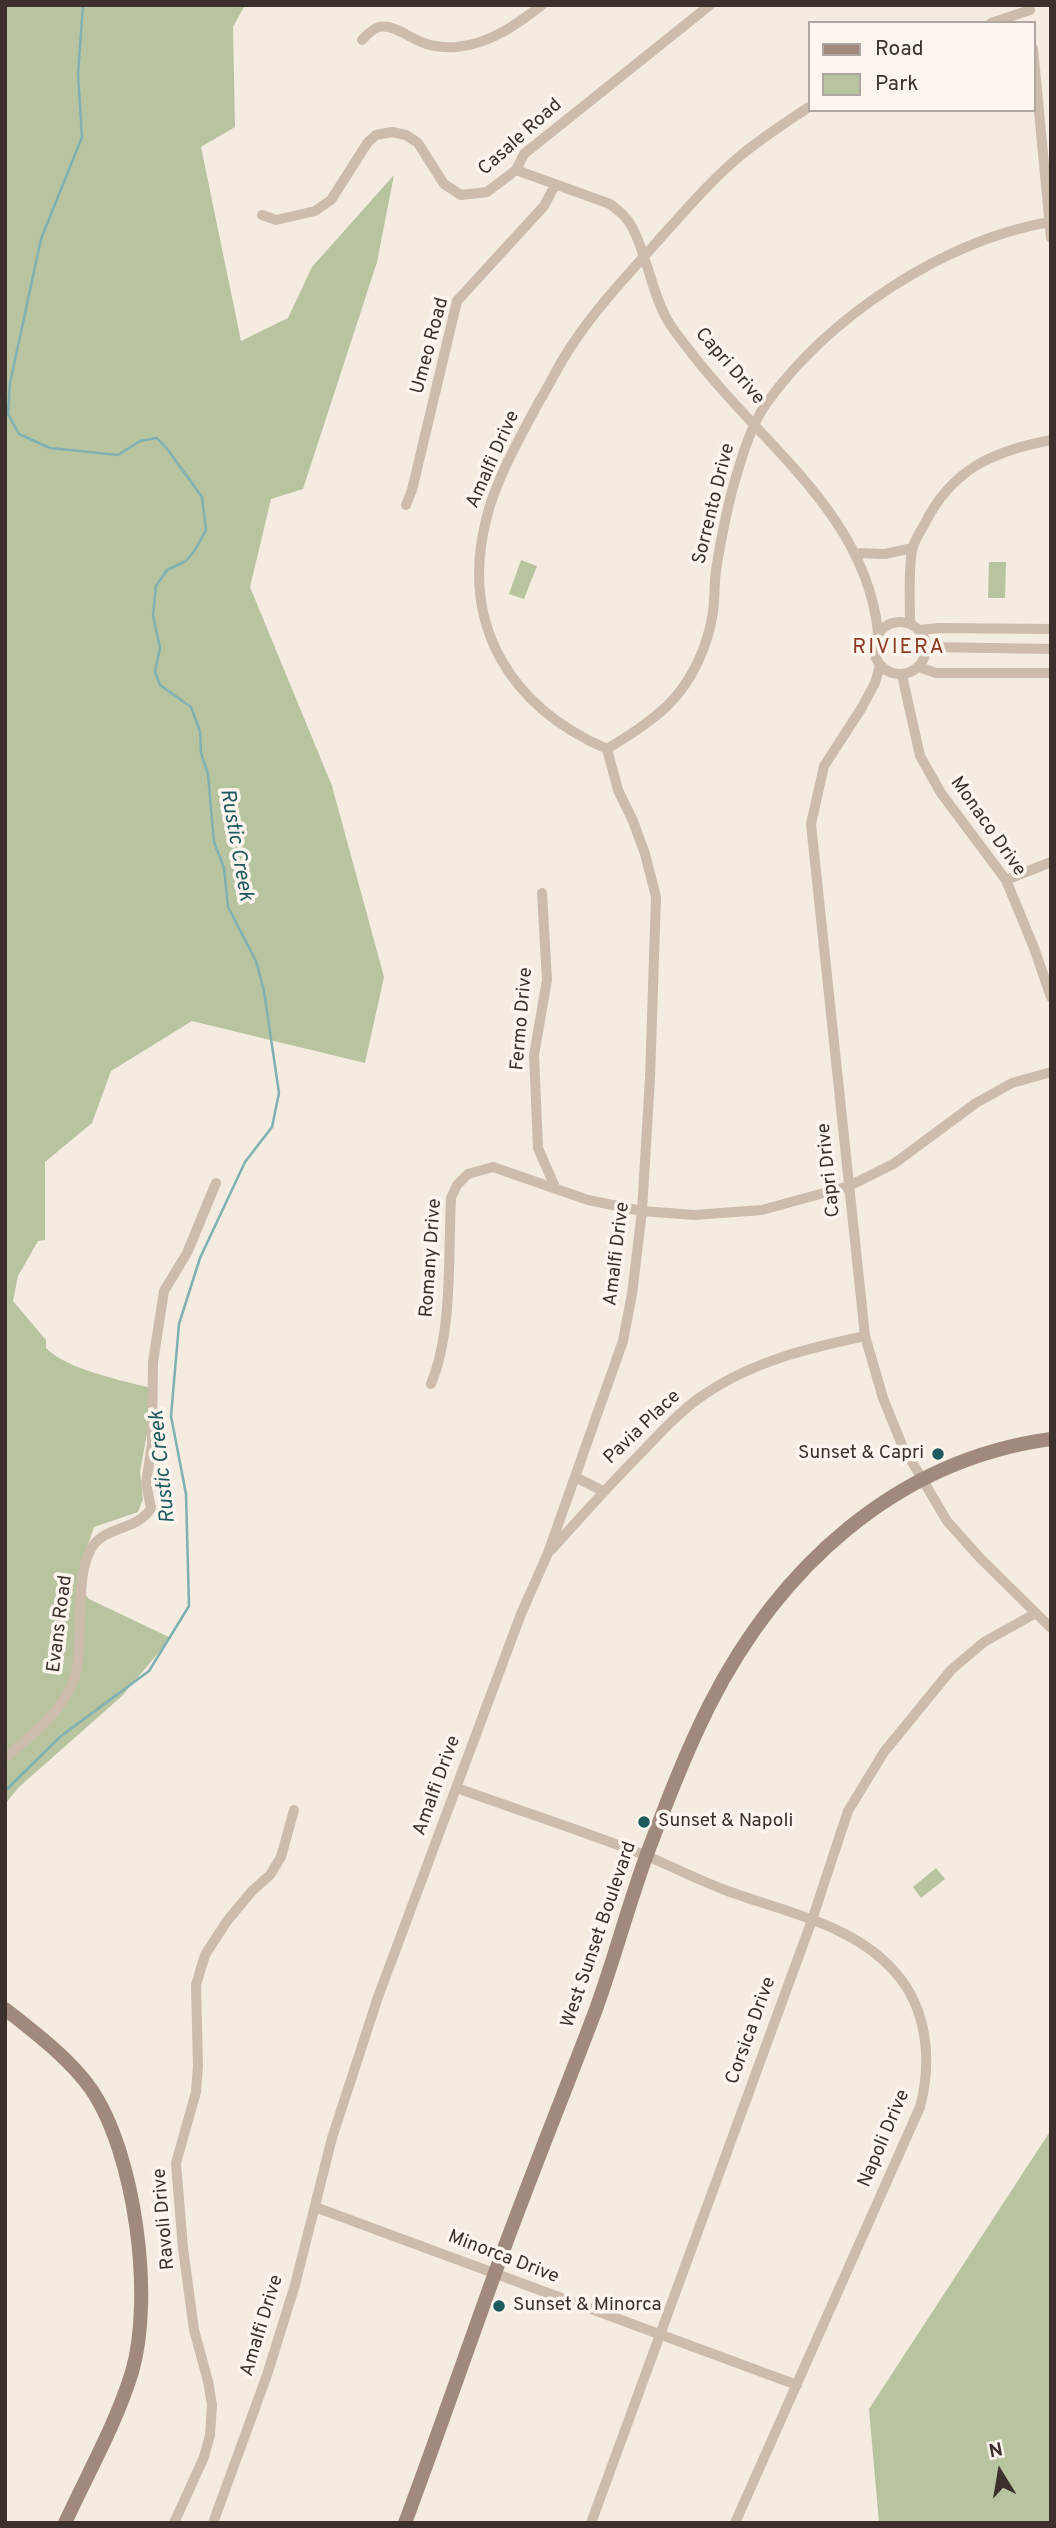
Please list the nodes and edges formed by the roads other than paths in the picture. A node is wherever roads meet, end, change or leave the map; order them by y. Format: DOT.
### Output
graph roads {
  1 [pos="542,5"];
  2 [pos="710,5"];
  3 [pos="1030,12"];
  4 [pos="998,21"];
  5 [pos="362,40"];
  6 [pos="1035,70"];
  7 [pos="808,108"];
  8 [pos="516,170"];
  9 [pos="555,185"];
  10 [pos="262,215"];
  11 [pos="1049,222"];
  12 [pos="1051,238"];
  13 [pos="643,258"];
  14 [pos="754,424"];
  15 [pos="1051,439"];
  16 [pos="406,505"];
  17 [pos="912,548"];
  18 [pos="856,553"];
  19 [pos="910,623"];
  20 [pos="1051,629"];
  21 [pos="920,630"];
  22 [pos="878,632"];
  23 [pos="927,647"];
  24 [pos="1051,649"];
  25 [pos="880,666"];
  26 [pos="919,667"];
  27 [pos="1051,673"];
  28 [pos="902,674"];
  29 [pos="607,749"];
  30 [pos="1051,862"];
  31 [pos="1006,880"];
  32 [pos="542,892"];
  33 [pos="1051,998"];
  34 [pos="1051,1072"];
  35 [pos="216,1183"];
  36 [pos="849,1186"];
  37 [pos="555,1187"];
  38 [pos="642,1212"];
  39 [pos="865,1336"];
  40 [pos="431,1384"];
  41 [pos="1051,1439"];
  42 [pos="575,1476"];
  43 [pos="921,1479"];
  44 [pos="603,1492"];
  45 [pos="548,1553"];
  46 [pos="1036,1614"];
  47 [pos="1051,1628"];
  48 [pos="5,1758"];
  49 [pos="457,1788"];
  50 [pos="295,1810"];
  51 [pos="646,1856"];
  52 [pos="812,1920"];
  53 [pos="5,2009"];
  54 [pos="315,2207"];
  55 [pos="495,2273"];
  56 [pos="660,2336"];
  57 [pos="797,2385"];
  58 [pos="65,2523"];
  59 [pos="174,2523"];
  60 [pos="213,2523"];
  61 [pos="405,2523"];
  62 [pos="591,2523"];
  63 [pos="735,2523"];
  1 -- 5 [label="street"];
  2 -- 8 [label="street, Casale Road"];
  3 -- 4 [label="street"];
  6 -- 11 [label="street"];
  7 -- 13 [label="street, Amalfi Drive"];
  8 -- 9 [label="street, Capri Drive"];
  8 -- 10 [label="street, Casale Road"];
  9 -- 13 [label="street, Capri Drive"];
  9 -- 16 [label="street, Umeo Road"];
  11 -- 12 [label="street"];
  11 -- 14 [label="street, Sorrento Drive"];
  13 -- 14 [label="street, Capri Drive"];
  13 -- 29 [label="street, Amalfi Drive"];
  14 -- 18 [label="street, Capri Drive"];
  14 -- 29 [label="street, Sorrento Drive"];
  15 -- 17 [label="street"];
  17 -- 18 [label="street"];
  17 -- 19 [label="street"];
  18 -- 22 [label="street, Capri Drive"];
  19 -- 21 [label="street"];
  19 -- 22 [label="street"];
  20 -- 21 [label="street"];
  21 -- 23 [label="street"];
  22 -- 25 [label="street"];
  23 -- 24 [label="street"];
  23 -- 26 [label="street"];
  25 -- 28 [label="street"];
  25 -- 36 [label="street, Capri Drive"];
  26 -- 27 [label="street"];
  26 -- 28 [label="street"];
  28 -- 31 [label="street, Monaco Drive"];
  29 -- 38 [label="street, Amalfi Drive"];
  30 -- 31 [label="street"];
  31 -- 33 [label="street, Monaco Drive"];
  32 -- 37 [label="street, Fermo Drive"];
  34 -- 36 [label="street, Romany Drive"];
  35 -- 48 [label="street, Evans Road"];
  36 -- 38 [label="street, Romany Drive"];
  36 -- 39 [label="street, Capri Drive"];
  37 -- 38 [label="street, Romany Drive"];
  37 -- 40 [label="street, Romany Drive"];
  38 -- 42 [label="street, Amalfi Drive"];
  39 -- 43 [label="street, Capri Drive"];
  39 -- 44 [label="street, Pavia Place"];
  41 -- 43 [label="main road, West Sunset Boulevard"];
  42 -- 44 [label="street"];
  42 -- 45 [label="street, Amalfi Drive"];
  43 -- 46 [label="street, Capri Drive"];
  43 -- 51 [label="main road, West Sunset Boulevard"];
  44 -- 45 [label="street, Pavia Place"];
  45 -- 49 [label="street, Amalfi Drive"];
  46 -- 47 [label="street, Capri Drive"];
  46 -- 52 [label="street, Corsica Drive"];
  49 -- 51 [label="street, Napoli Drive"];
  49 -- 54 [label="street, Amalfi Drive"];
  50 -- 59 [label="street, Ravoli Drive"];
  51 -- 52 [label="street, Napoli Drive"];
  51 -- 55 [label="main road, West Sunset Boulevard"];
  52 -- 56 [label="street, Corsica Drive"];
  52 -- 57 [label="street, Napoli Drive"];
  53 -- 58 [label="main road"];
  54 -- 55 [label="street, Minorca Drive"];
  54 -- 60 [label="street, Amalfi Drive"];
  55 -- 56 [label="street, Minorca Drive"];
  55 -- 61 [label="main road, West Sunset Boulevard"];
  56 -- 57 [label="street, Minorca Drive"];
  56 -- 62 [label="street, Corsica Drive"];
  57 -- 63 [label="street, Napoli Drive"];
}
